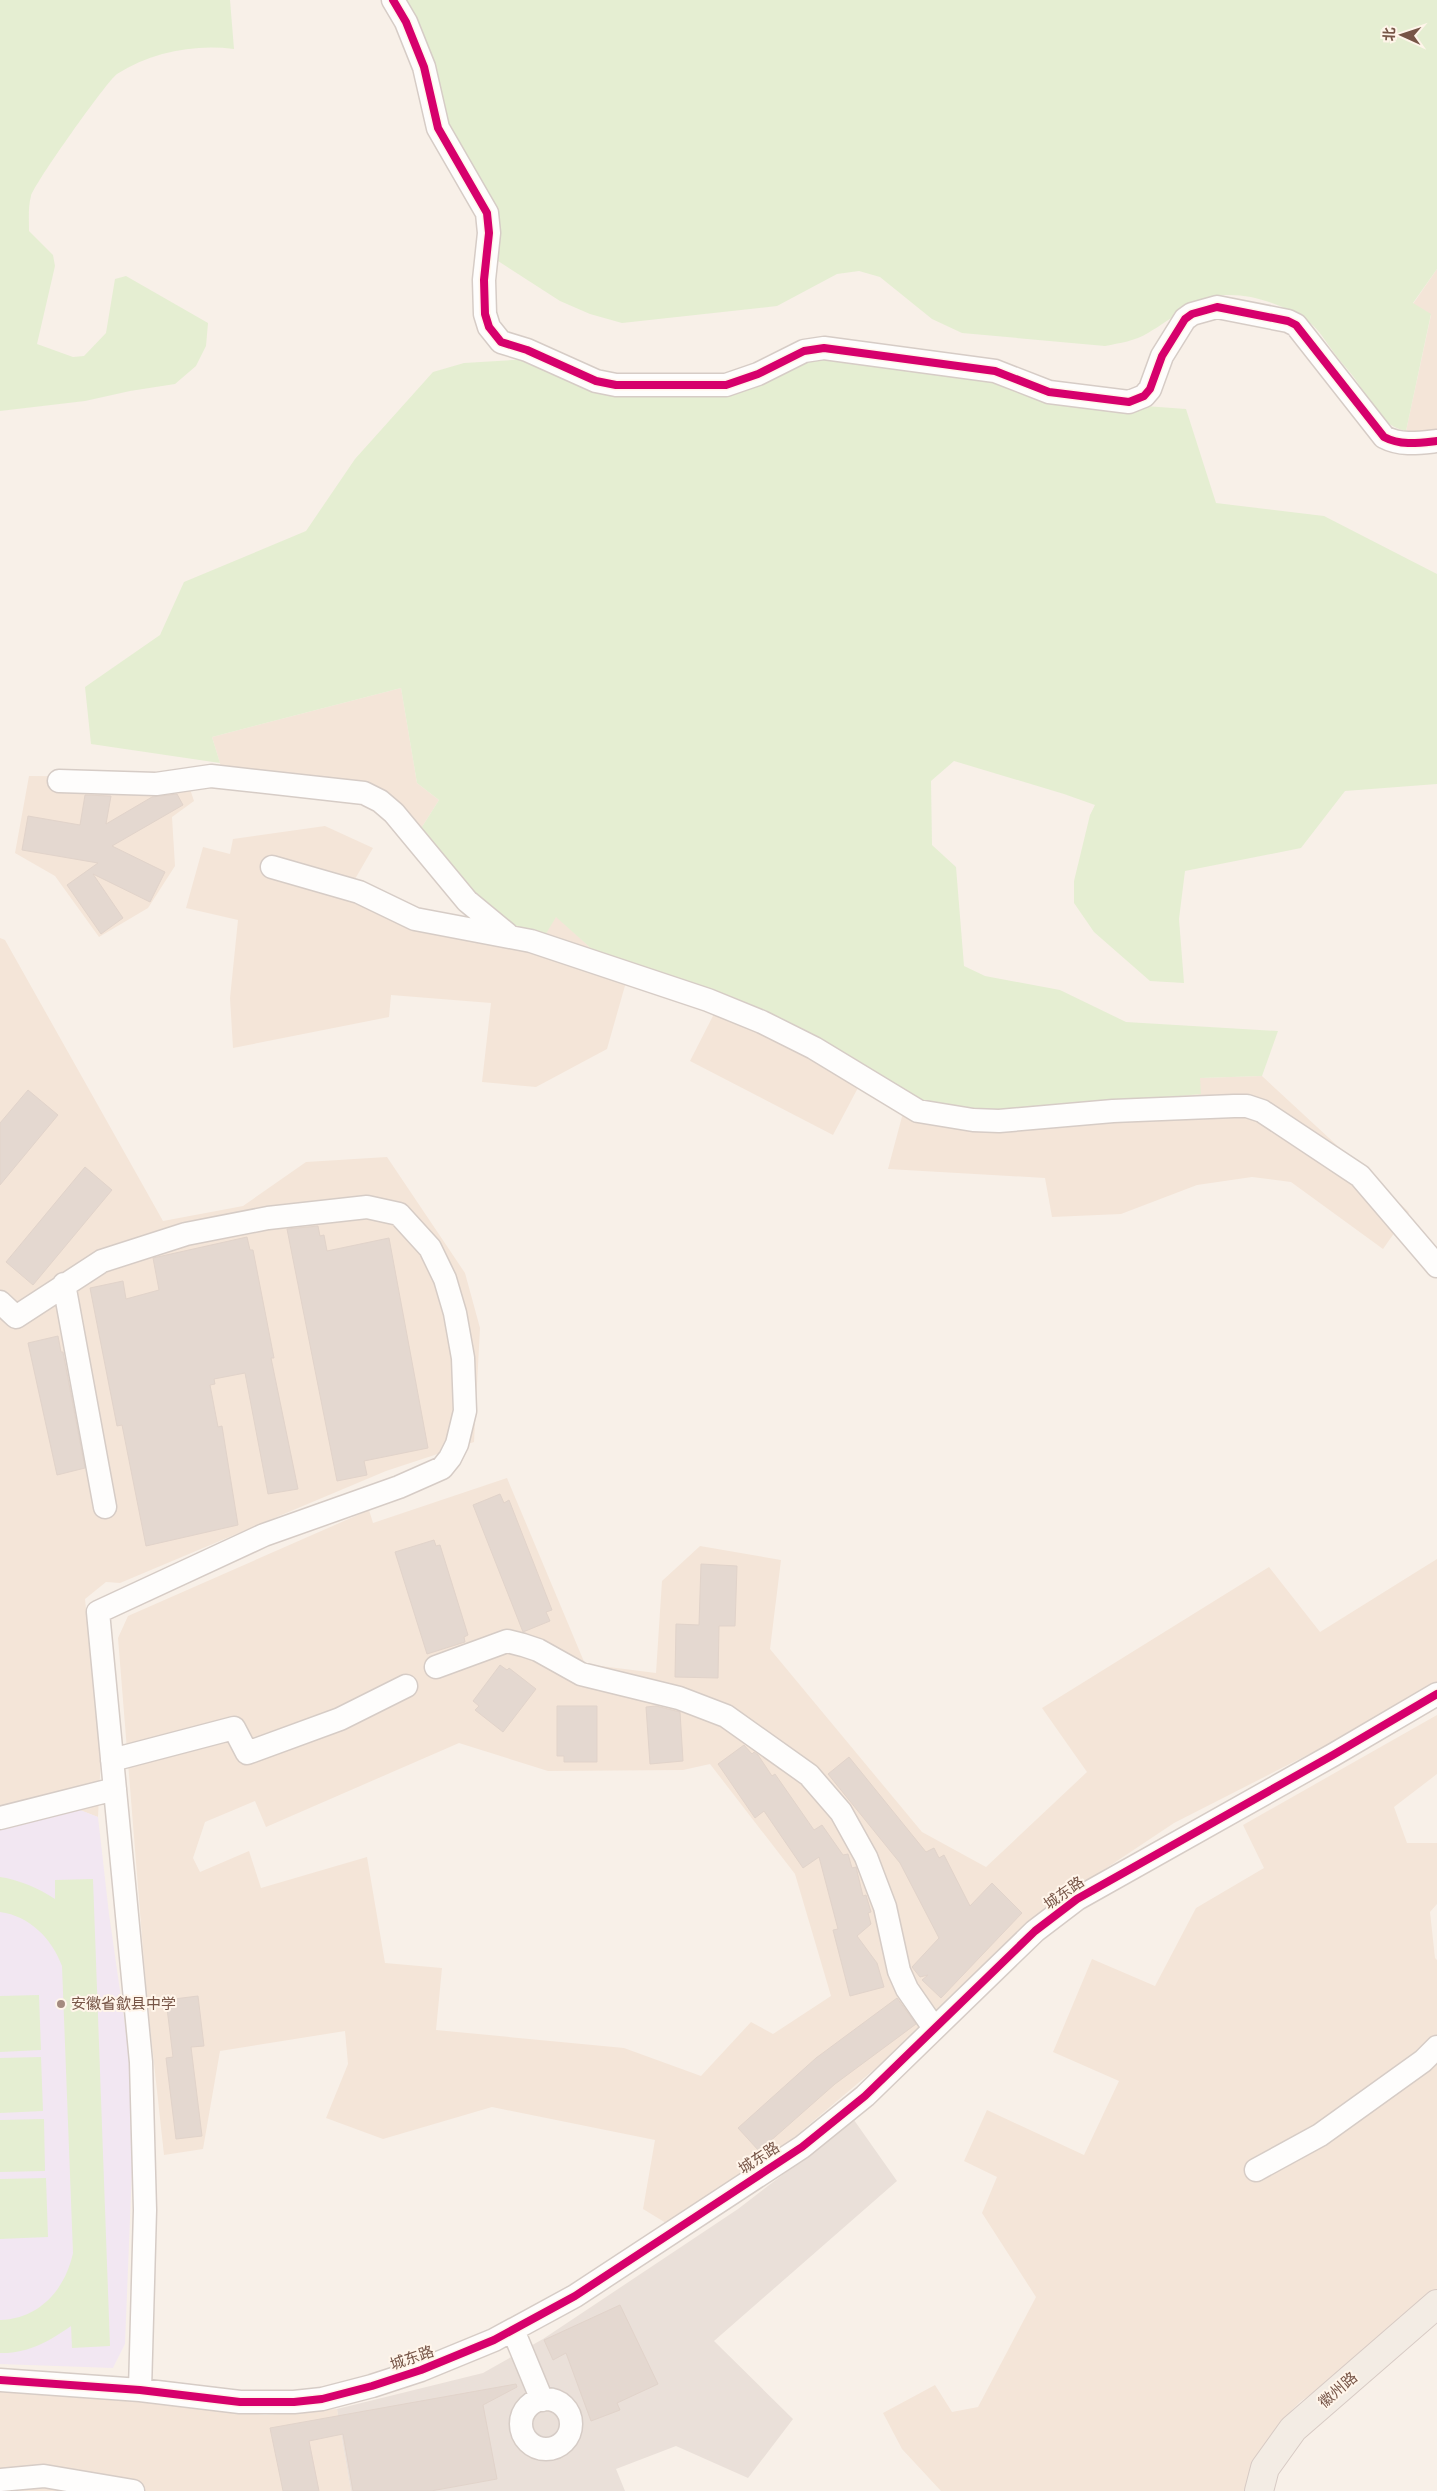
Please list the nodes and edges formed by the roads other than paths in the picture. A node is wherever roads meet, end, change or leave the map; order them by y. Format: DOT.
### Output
graph roads {
  1 [pos="393,0"];
  2 [pos="1437,441"];
  3 [pos="59,781"];
  4 [pos="272,867"];
  5 [pos="512,938"];
  6 [pos="1437,1266"];
  7 [pos="64,1284"];
  8 [pos="0,1302"];
  9 [pos="105,1507"];
  10 [pos="436,1667"];
  11 [pos="406,1686"];
  12 [pos="1437,1694"];
  13 [pos="112,1760"];
  14 [pos="115,1789"];
  15 [pos="0,1818"];
  16 [pos="934,2028"];
  17 [pos="1437,2047"];
  18 [pos="1256,2170"];
  19 [pos="1437,2304"];
  20 [pos="513,2330"];
  21 [pos="0,2380"];
  22 [pos="140,2390"];
  23 [pos="542,2400"];
  24 [pos="0,2480"];
  25 [pos="133,2491"];
  26 [pos="1259,2491"];
  1 -- 2 [label="street"];
  3 -- 5 [label="street"];
  4 -- 5 [label="street"];
  5 -- 6 [label="street"];
  7 -- 8 [label="street"];
  7 -- 9 [label="street"];
  7 -- 13 [label="street"];
  10 -- 16 [label="street"];
  11 -- 13 [label="street"];
  12 -- 16 [label="street, 城东路"];
  13 -- 14 [label="street"];
  14 -- 15 [label="street"];
  14 -- 22 [label="street"];
  16 -- 20 [label="street, 城东路"];
  17 -- 18 [label="street"];
  19 -- 26 [label="main road, 徽州路"];
  20 -- 22 [label="street, 城东路"];
  20 -- 23 [label="street"];
  21 -- 22 [label="street, 城东路"];
  24 -- 25 [label="street"];
}
